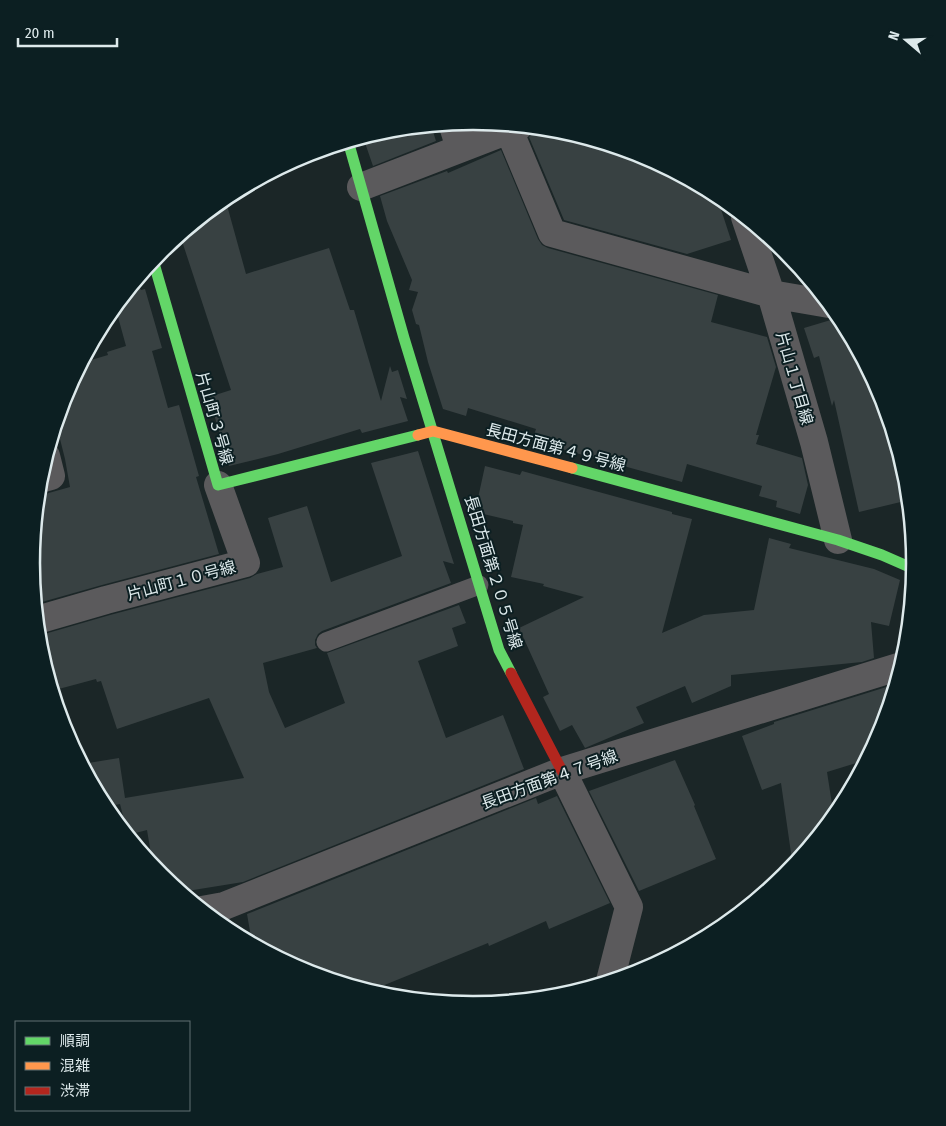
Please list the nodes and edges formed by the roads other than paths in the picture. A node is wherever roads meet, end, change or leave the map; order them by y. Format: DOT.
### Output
graph roads {
  1 [pos="494,131"];
  2 [pos="516,133"];
  3 [pos="456,136"];
  4 [pos="350,148"];
  5 [pos="362,187"];
  6 [pos="749,229"];
  7 [pos="153,272"];
  8 [pos="771,294"];
  9 [pos="819,302"];
  10 [pos="434,431"];
  11 [pos="218,485"];
  12 [pos="838,540"];
  13 [pos="906,561"];
  14 [pos="480,585"];
  15 [pos="44,618"];
  16 [pos="326,642"];
  17 [pos="893,669"];
  18 [pos="562,771"];
  19 [pos="218,913"];
  20 [pos="612,973"];
  1 -- 3 [label="street"];
  2 -- 8 [label="street"];
  3 -- 5 [label="street"];
  4 -- 5 [label="street"];
  5 -- 10 [label="street"];
  6 -- 8 [label="street, 片山１丁目線"];
  7 -- 11 [label="street, 片山町３号線"];
  8 -- 9 [label="street"];
  8 -- 12 [label="street, 片山１丁目線"];
  10 -- 11 [label="street, 片山町３号線"];
  10 -- 12 [label="street, 長田方面第４９号線"];
  10 -- 14 [label="street, 長田方面第２０５号線"];
  11 -- 15 [label="street, 片山町１０号線"];
  12 -- 13 [label="street, 長田方面第４９号線"];
  14 -- 16 [label="lane"];
  14 -- 18 [label="street, 長田方面第２０５号線"];
  17 -- 18 [label="street, 長田方面第４７号線"];
  18 -- 19 [label="street, 長田方面第４７号線"];
  18 -- 20 [label="street"];
}
